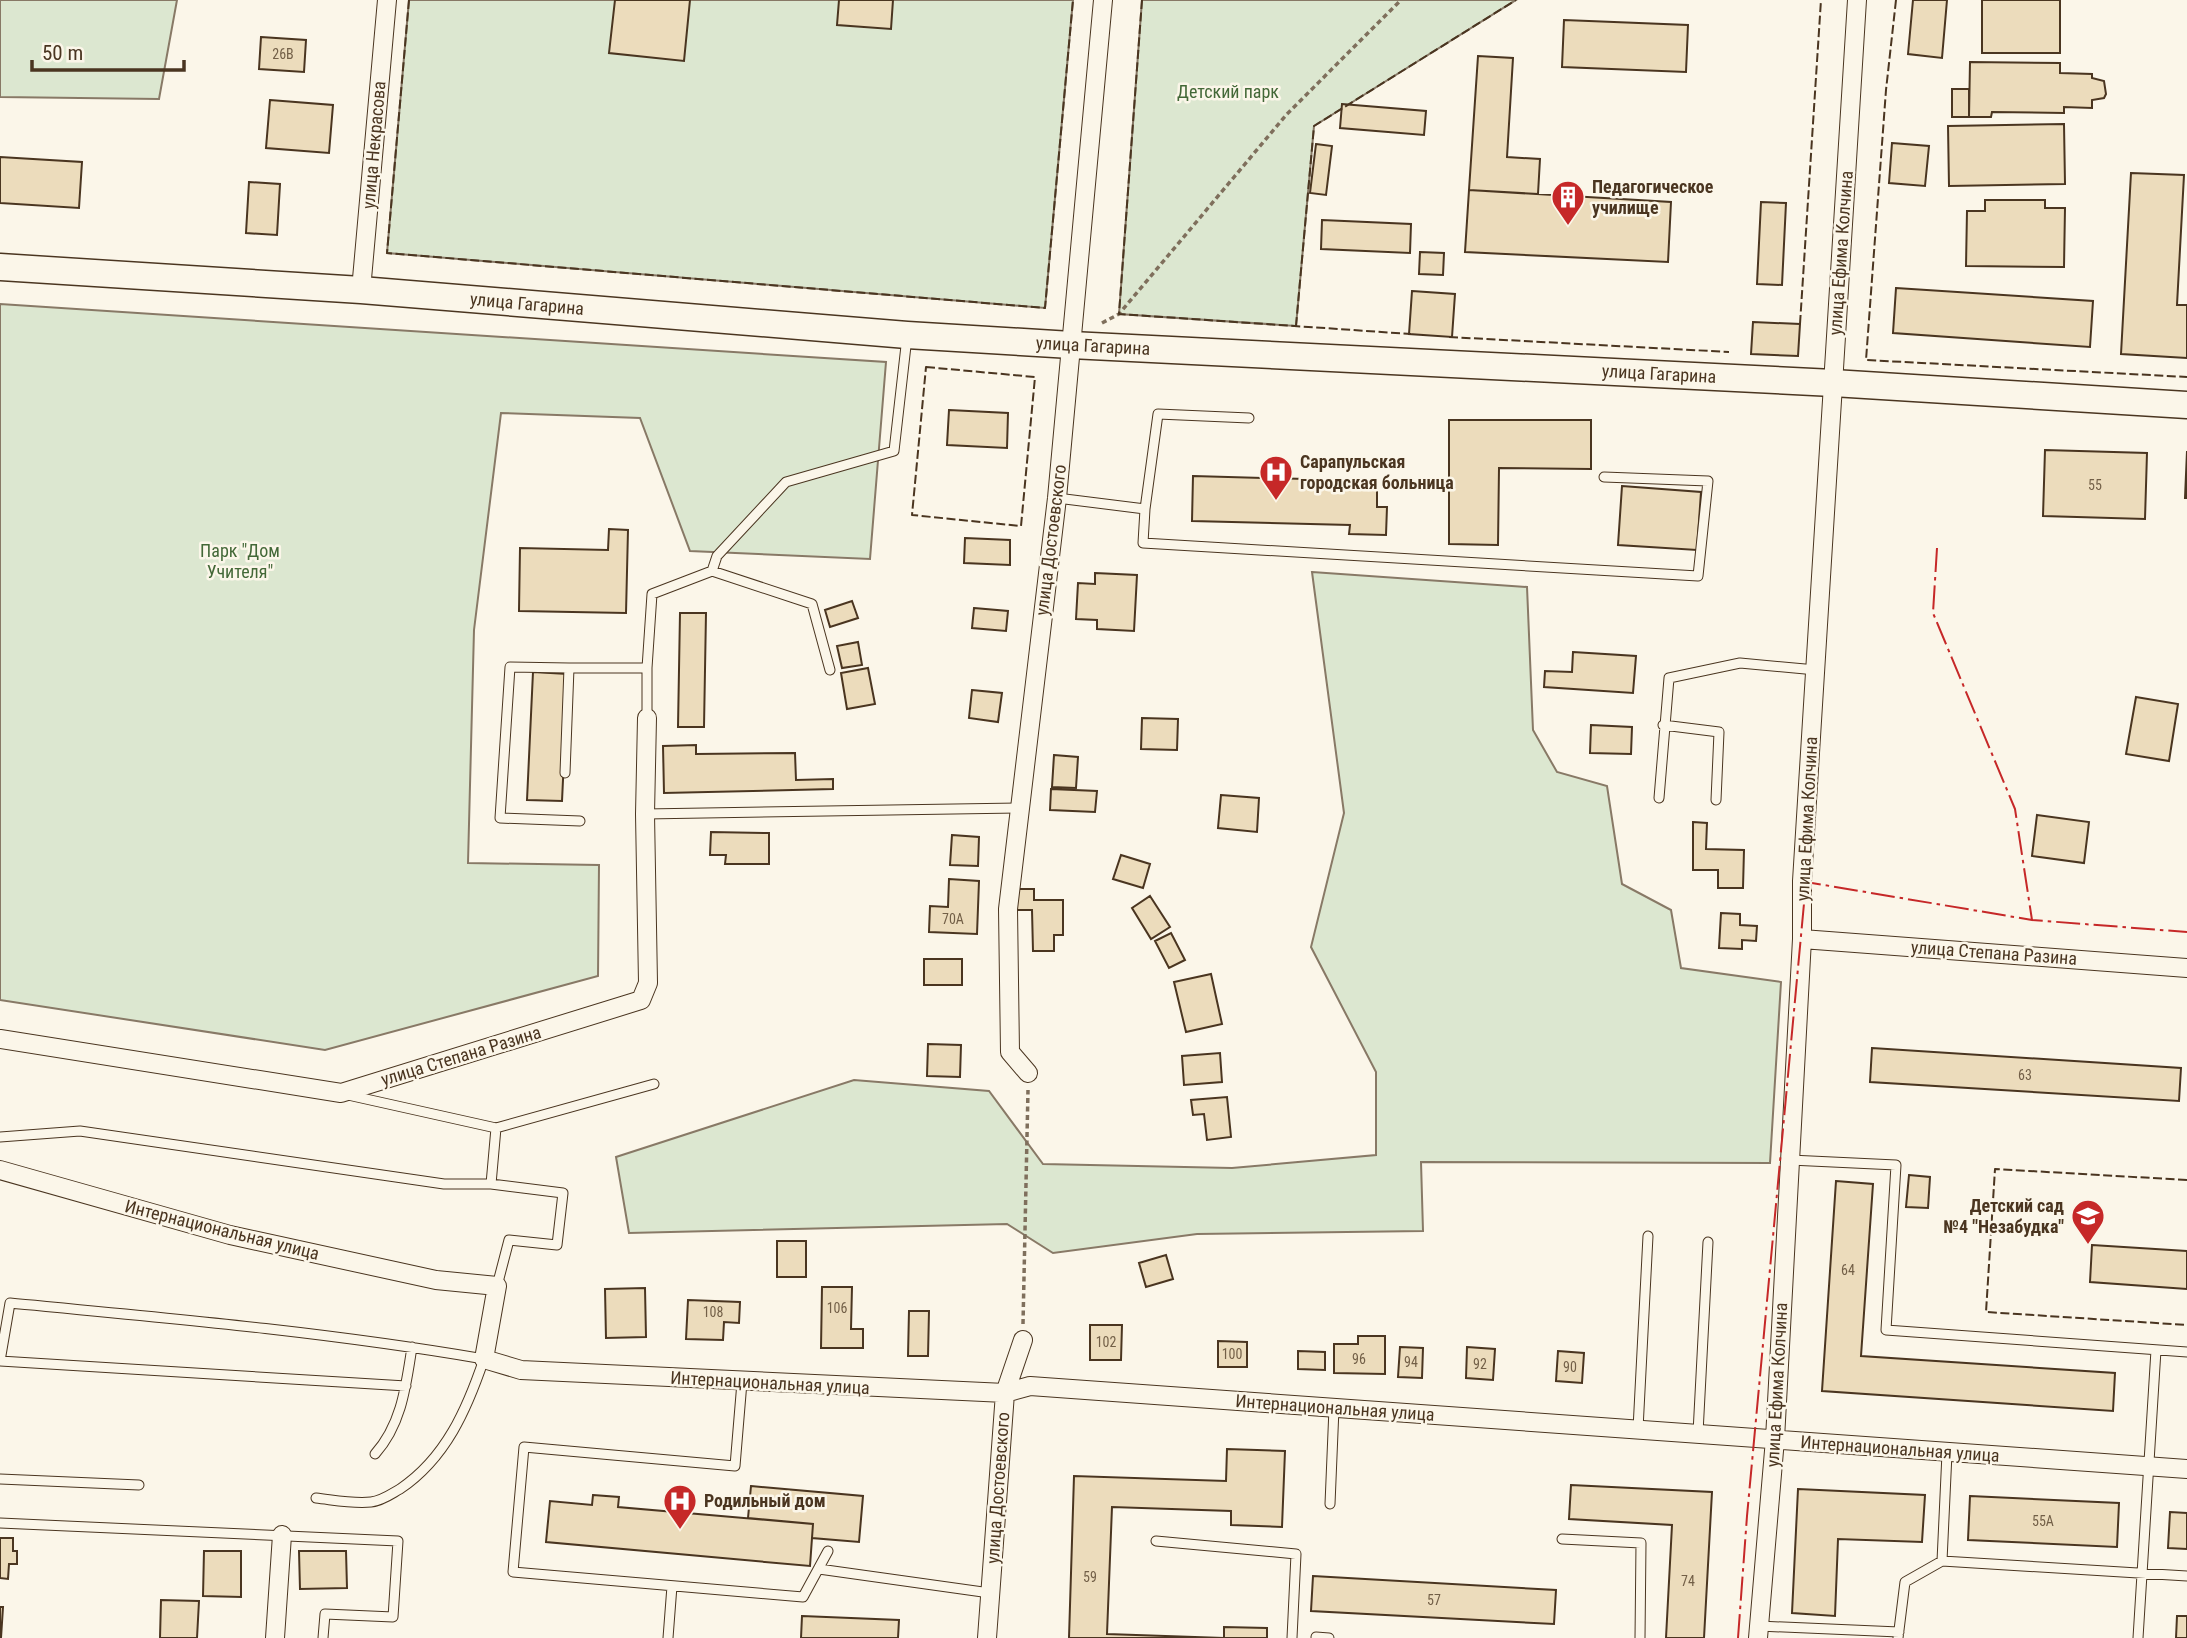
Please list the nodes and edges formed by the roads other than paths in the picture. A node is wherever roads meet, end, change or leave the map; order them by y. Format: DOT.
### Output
graph roads {
  1 [pos="387,0"];
  2 [pos="1103,0"];
  3 [pos="1857,0"];
  4 [pos="0,267"];
  5 [pos="362,290"];
  6 [pos="907,335"];
  7 [pos="1071,345"];
  8 [pos="1833,383"];
  9 [pos="2187,405"];
  10 [pos="1249,418"];
  11 [pos="1604,477"];
  12 [pos="1057,498"];
  13 [pos="1145,509"];
  14 [pos="712,571"];
  15 [pos="569,668"];
  16 [pos="647,668"];
  17 [pos="830,670"];
  18 [pos="1816,670"];
  19 [pos="647,718"];
  20 [pos="1663,725"];
  21 [pos="565,773"];
  22 [pos="1659,798"];
  23 [pos="1716,800"];
  24 [pos="1019,808"];
  25 [pos="645,814"];
  26 [pos="580,821"];
  27 [pos="1802,939"];
  28 [pos="2187,968"];
  29 [pos="0,1040"];
  30 [pos="1028,1073"];
  31 [pos="654,1084"];
  32 [pos="341,1093"];
  33 [pos="496,1128"];
  34 [pos="0,1137"];
  35 [pos="1790,1160"];
  36 [pos="0,1170"];
  37 [pos="491,1184"];
  38 [pos="1648,1236"];
  39 [pos="1708,1242"];
  40 [pos="497,1286"];
  41 [pos="1023,1340"];
  42 [pos="412,1347"];
  43 [pos="2157,1350"];
  44 [pos="2187,1352"];
  45 [pos="484,1359"];
  46 [pos="742,1382"];
  47 [pos="406,1386"];
  48 [pos="1004,1393"];
  49 [pos="1334,1408"];
  50 [pos="1638,1429"];
  51 [pos="1698,1433"];
  52 [pos="1775,1439"];
  53 [pos="1947,1453"];
  54 [pos="375,1454"];
  55 [pos="2150,1466"];
  56 [pos="2187,1469"];
  57 [pos="0,1479"];
  58 [pos="139,1485"];
  59 [pos="316,1498"];
  60 [pos="1330,1504"];
  61 [pos="0,1523"];
  62 [pos="282,1535"];
  63 [pos="1562,1539"];
  64 [pos="1156,1541"];
  65 [pos="828,1551"];
  66 [pos="1942,1561"];
  67 [pos="819,1569"];
  68 [pos="2143,1573"];
  69 [pos="2187,1576"];
  70 [pos="673,1586"];
  71 [pos="990,1593"];
  72 [pos="1758,1632"];
  73 [pos="1898,1635"];
  74 [pos="1316,1637"];
  75 [pos="275,1638"];
  76 [pos="323,1638"];
  77 [pos="668,1638"];
  78 [pos="986,1638"];
  79 [pos="1292,1638"];
  80 [pos="1329,1638"];
  81 [pos="1640,1638"];
  82 [pos="2138,1638"];
  1 -- 5 [label="street, улица Некрасова"];
  2 -- 7 [label="street, улица Достоевского"];
  3 -- 8 [label="street, улица Ефима Колчина"];
  4 -- 5 [label="street, улица Гагарина"];
  5 -- 6 [label="street, улица Гагарина"];
  6 -- 7 [label="street, улица Гагарина"];
  6 -- 14 [label="lane"];
  7 -- 8 [label="street, улица Гагарина"];
  7 -- 12 [label="street, улица Достоевского"];
  8 -- 9 [label="street, улица Гагарина"];
  8 -- 18 [label="street, улица Ефима Колчина"];
  10 -- 13 [label="lane"];
  11 -- 13 [label="lane"];
  12 -- 13 [label="lane"];
  12 -- 24 [label="street, улица Достоевского"];
  14 -- 16 [label="lane"];
  14 -- 17 [label="lane"];
  15 -- 16 [label="lane"];
  15 -- 21 [label="lane"];
  15 -- 26 [label="lane"];
  16 -- 19 [label="lane"];
  18 -- 20 [label="lane"];
  18 -- 27 [label="street, улица Ефима Колчина"];
  19 -- 25 [label="street, улица Степана Разина"];
  20 -- 22 [label="lane"];
  20 -- 23 [label="lane"];
  24 -- 25 [label="lane"];
  24 -- 30 [label="street, улица Достоевского"];
  25 -- 32 [label="street, улица Степана Разина"];
  27 -- 28 [label="street, улица Степана Разина"];
  27 -- 35 [label="street, улица Ефима Колчина"];
  29 -- 32 [label="street, улица Степана Разина"];
  31 -- 33 [label="lane"];
  32 -- 33 [label="lane"];
  33 -- 37 [label="lane"];
  34 -- 37 [label="lane"];
  35 -- 43 [label="lane"];
  35 -- 52 [label="street, улица Ефима Колчина"];
  36 -- 40 [label="street, Интернациональная улица"];
  37 -- 40 [label="lane"];
  38 -- 50 [label="lane"];
  39 -- 51 [label="lane"];
  40 -- 45 [label="street"];
  41 -- 48 [label="street, улица Достоевского"];
  42 -- 45 [label="lane"];
  42 -- 47 [label="lane"];
  42 -- 47 [label="lane"];
  43 -- 44 [label="lane"];
  43 -- 55 [label="lane"];
  45 -- 46 [label="street, Интернациональная улица"];
  45 -- 59 [label="lane"];
  46 -- 48 [label="street, Интернациональная улица"];
  46 -- 70 [label="lane"];
  47 -- 54 [label="lane"];
  48 -- 49 [label="street, Интернациональная улица"];
  48 -- 71 [label="street, улица Достоевского"];
  49 -- 50 [label="street, Интернациональная улица"];
  49 -- 60 [label="lane"];
  50 -- 51 [label="street, Интернациональная улица"];
  51 -- 52 [label="street, Интернациональная улица"];
  52 -- 53 [label="street, Интернациональная улица"];
  52 -- 72 [label="street, улица Ефима Колчина"];
  53 -- 55 [label="street, Интернациональная улица"];
  53 -- 66 [label="lane"];
  55 -- 56 [label="street, Интернациональная улица"];
  55 -- 68 [label="lane"];
  57 -- 58 [label="lane"];
  61 -- 62 [label="lane"];
  62 -- 75 [label="street"];
  62 -- 76 [label="lane"];
  63 -- 81 [label="lane"];
  64 -- 79 [label="lane"];
  65 -- 67 [label="lane"];
  66 -- 68 [label="lane"];
  66 -- 73 [label="lane"];
  67 -- 70 [label="lane"];
  67 -- 71 [label="lane"];
  68 -- 69 [label="lane"];
  68 -- 82 [label="lane"];
  70 -- 77 [label="lane"];
  71 -- 78 [label="street, улица Достоевского"];
  72 -- 73 [label="lane"];
  74 -- 80 [label="lane"];
}
